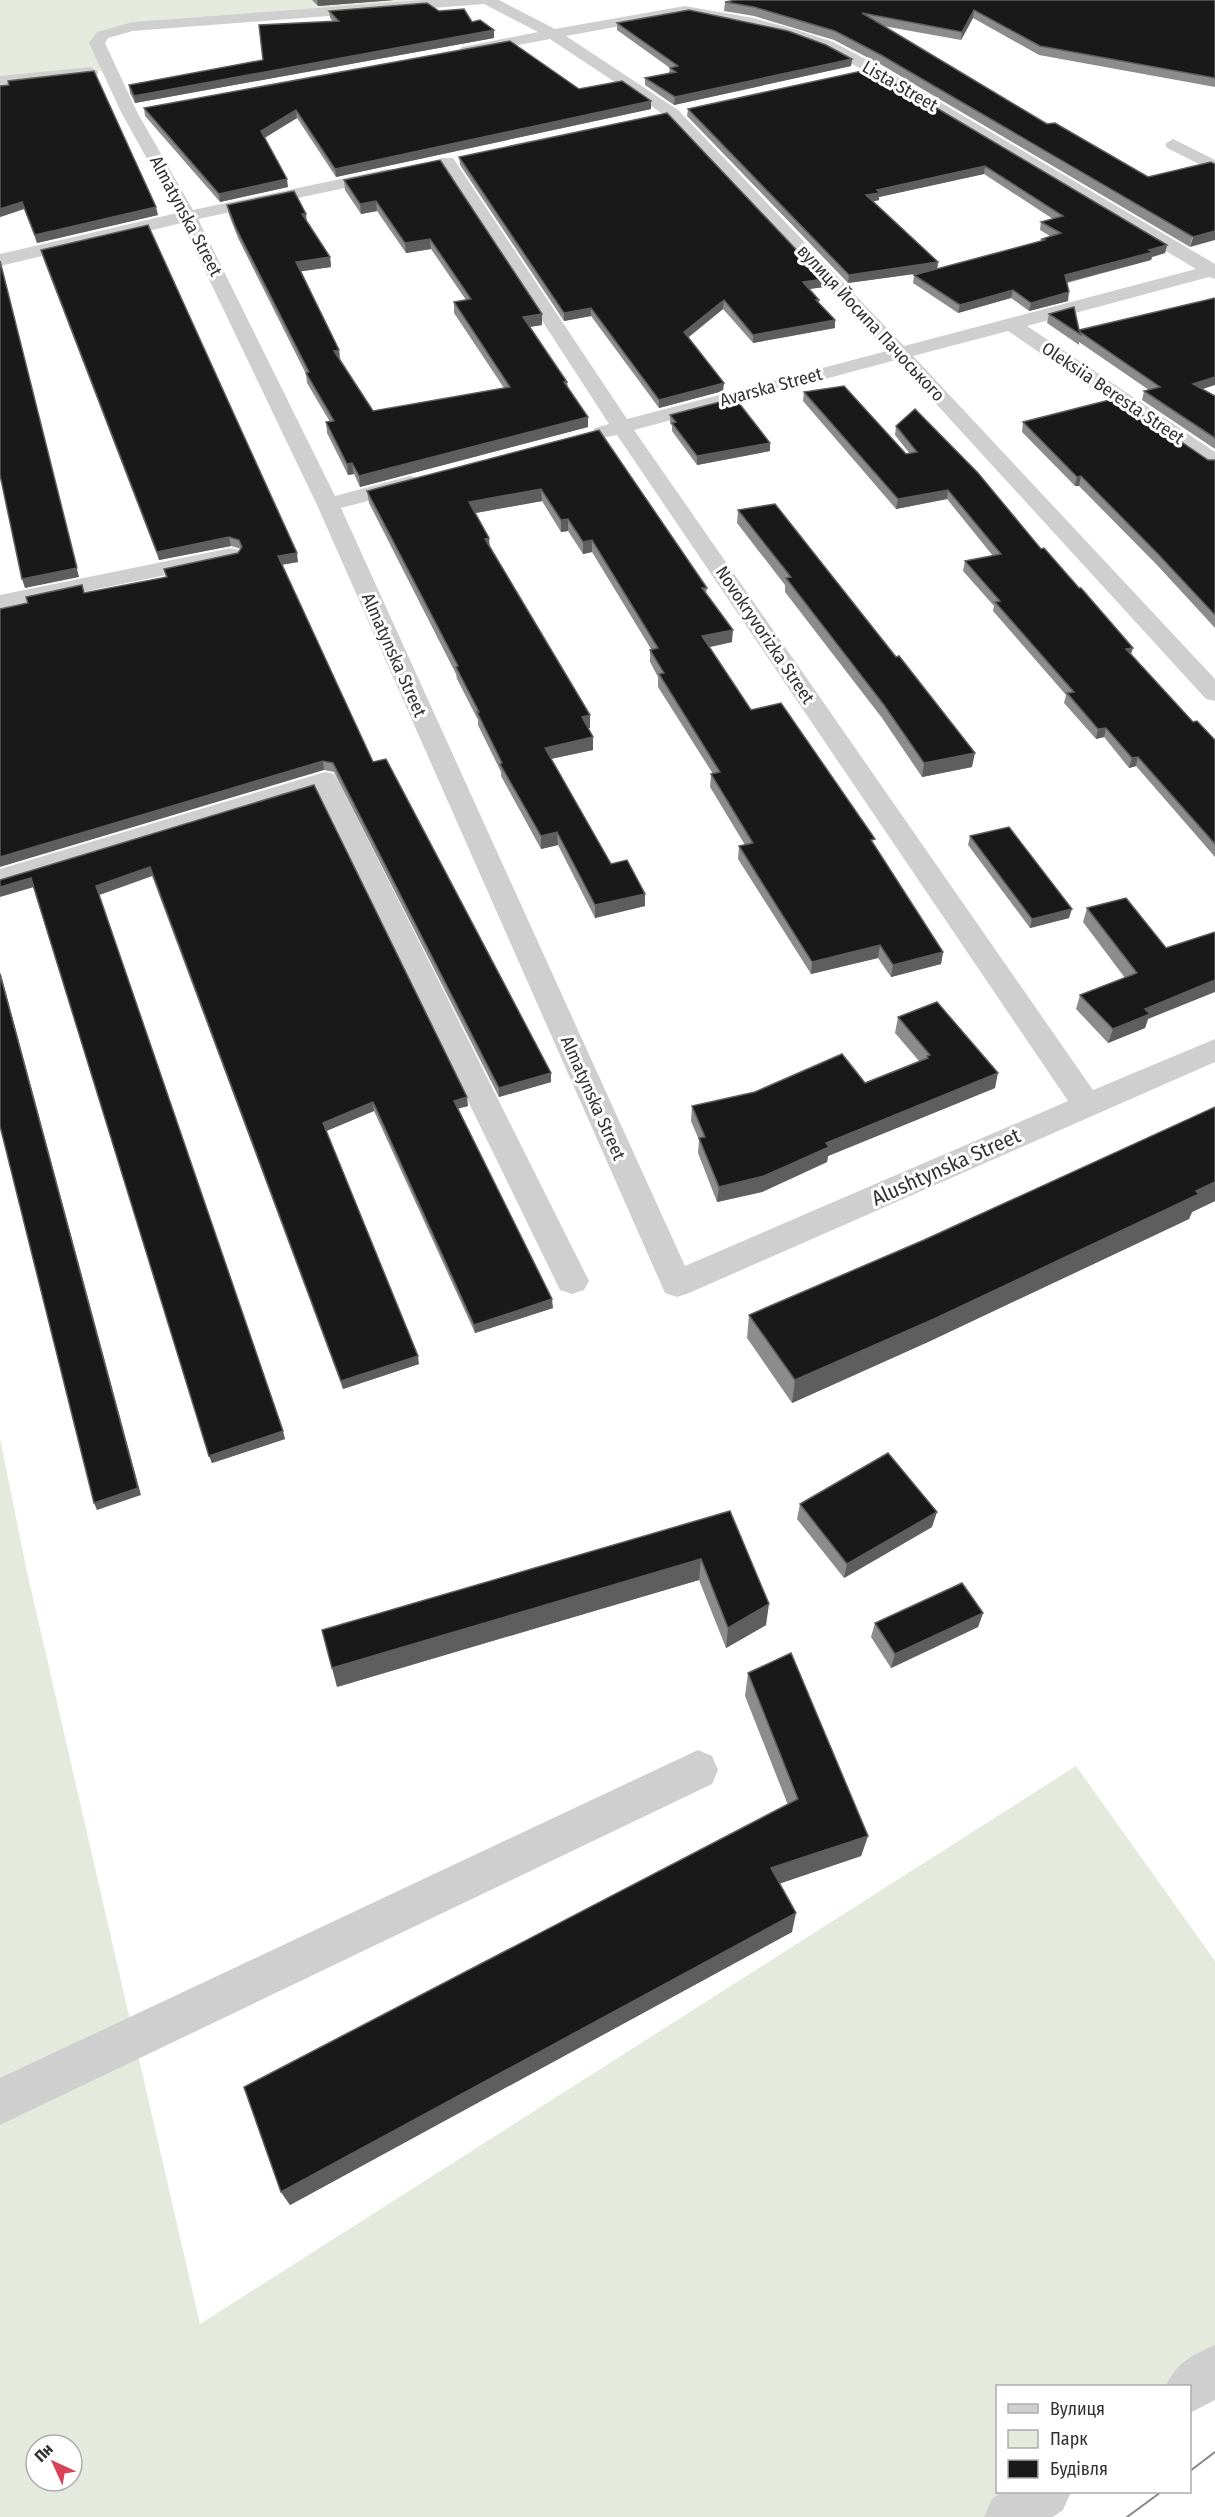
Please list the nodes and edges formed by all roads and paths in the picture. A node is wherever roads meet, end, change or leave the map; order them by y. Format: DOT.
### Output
graph roads {
  1 [pos="481,0"];
  2 [pos="488,0"];
  3 [pos="552,34"];
  4 [pos="446,54"];
  5 [pos="873,69"];
  6 [pos="109,70"];
  7 [pos="850,74"];
  8 [pos="0,81"];
  9 [pos="694,108"];
  10 [pos="672,113"];
  11 [pos="650,118"];
  12 [pos="1173,144"];
  13 [pos="451,161"];
  14 [pos="1215,167"];
  15 [pos="402,171"];
  16 [pos="188,216"];
  17 [pos="0,260"];
  18 [pos="1214,271"];
  19 [pos="1011,324"];
  20 [pos="900,353"];
  21 [pos="622,427"];
  22 [pos="588,436"];
  23 [pos="1215,462"];
  24 [pos="430,478"];
  25 [pos="328,504"];
  26 [pos="231,555"];
  27 [pos="0,602"];
  28 [pos="1215,694"];
  29 [pos="0,878"];
  30 [pos="1215,1050"];
  31 [pos="1087,1105"];
  32 [pos="572,1281"];
  33 [pos="677,1284"];
  34 [pos="698,1770"];
  35 [pos="0,2102"];
  36 [pos="1215,2370"];
  37 [pos="1191,2387"];
  38 [pos="1045,2493"];
  39 [pos="1010,2517"];
  1 -- 6 [label="street, Almatynska Street"];
  2 -- 3 [label="street, вулиця Йосипа Пачоського"];
  3 -- 4 [label="street, Lista Street"];
  3 -- 5 [label="street, Lista Street"];
  3 -- 10 [label="street, вулиця Йосипа Пачоського"];
  5 -- 7 [label="street"];
  5 -- 18 [label="street, Lista Street"];
  6 -- 8 [label="street"];
  6 -- 16 [label="street, Almatynska Street"];
  9 -- 10 [label="street"];
  10 -- 11 [label="street"];
  10 -- 20 [label="street, вулиця Йосипа Пачоського"];
  12 -- 14 [label="street"];
  13 -- 21 [label="street, Novokryvorizka Street"];
  15 -- 16 [label="street"];
  16 -- 17 [label="street"];
  16 -- 25 [label="street, Almatynska Street"];
  18 -- 19 [label="street, Avarska Street"];
  19 -- 20 [label="street, Avarska Street"];
  19 -- 23 [label="street, Oleksiia Beresta Street"];
  20 -- 21 [label="street, Avarska Street"];
  20 -- 28 [label="street, вулиця Йосипа Пачоського"];
  21 -- 22 [label="street, Avarska Street"];
  21 -- 31 [label="street, Novokryvorizka Street"];
  24 -- 25 [label="street"];
  25 -- 33 [label="street, Almatynska Street"];
  26 -- 27 [label="street"];
  29 -- 32 [label="street"];
  30 -- 31 [label="street, Alushtynska Street"];
  31 -- 33 [label="street, Alushtynska Street"];
  34 -- 35 [label="street"];
  36 -- 37 [label="street"];
  38 -- 39 [label="street"];
}
